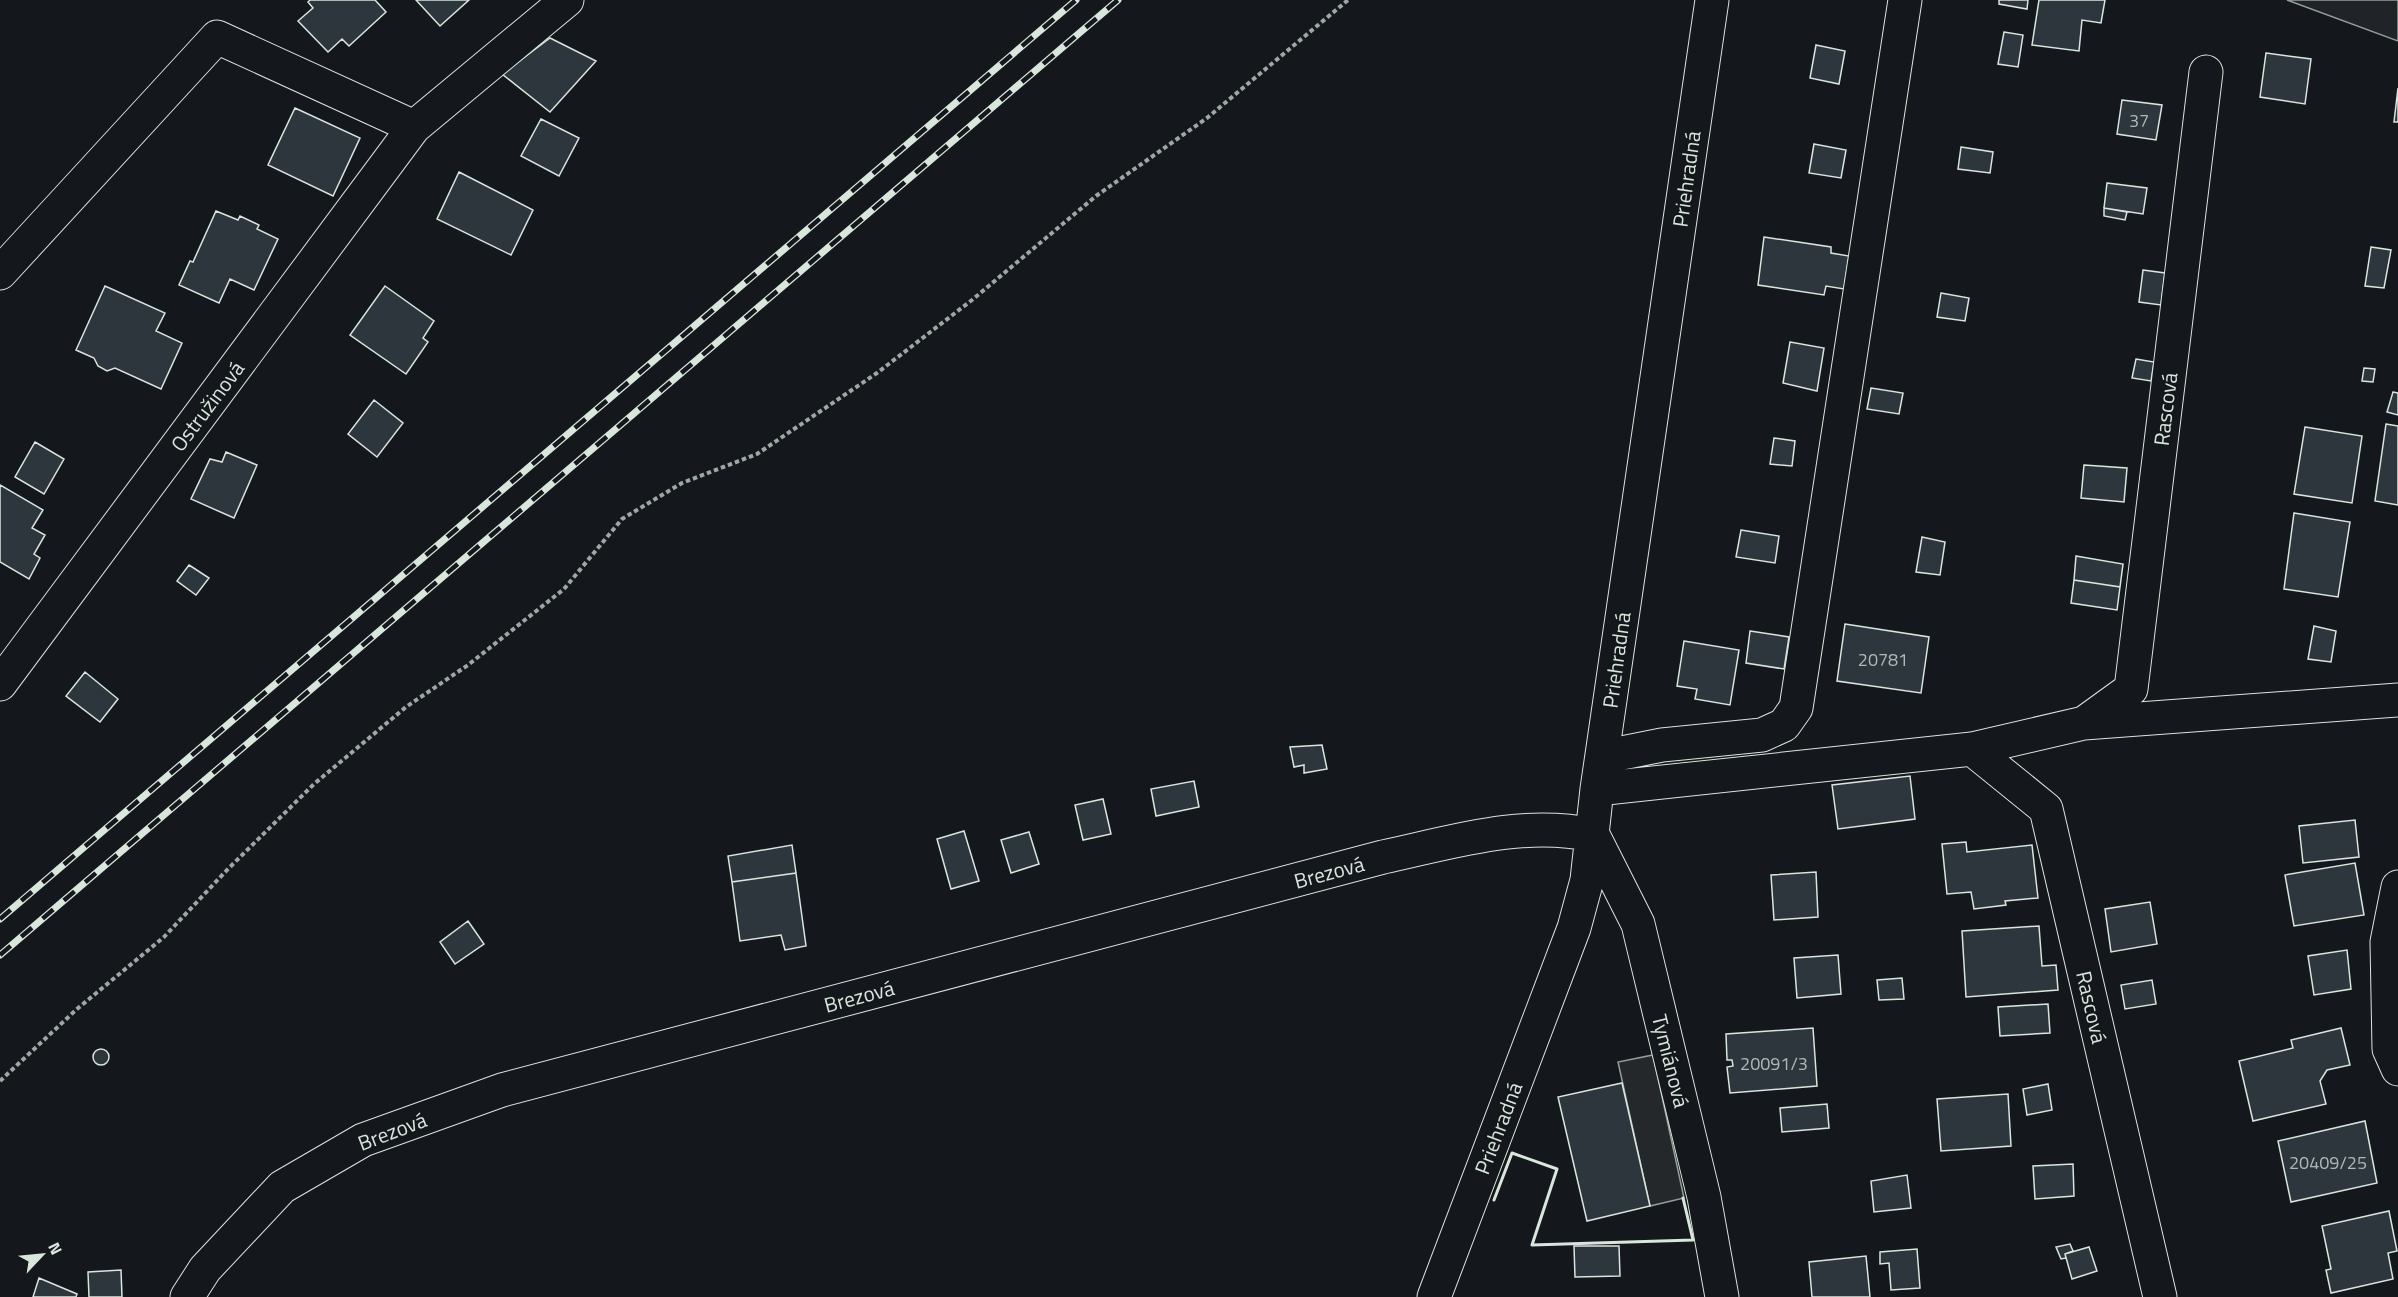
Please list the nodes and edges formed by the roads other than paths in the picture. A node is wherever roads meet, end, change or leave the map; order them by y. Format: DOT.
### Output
graph roads {
  1 [pos="567,0"];
  2 [pos="1712,0"];
  3 [pos="1905,0"];
  4 [pos="2206,72"];
  5 [pos="414,127"];
  6 [pos="0,273"];
  7 [pos="0,684"];
  8 [pos="2398,700"];
  9 [pos="2084,723"];
  10 [pos="1972,750"];
  11 [pos="1602,757"];
  12 [pos="1597,789"];
  13 [pos="1593,835"];
  14 [pos="2398,887"];
  15 [pos="2398,1068"];
  16 [pos="187,1297"];
  17 [pos="1434,1297"];
  18 [pos="1722,1297"];
  19 [pos="2160,1297"];
  1 -- 5 [label="street, Ostružinová"];
  2 -- 11 [label="street, Priehradná"];
  3 -- 11 [label="street"];
  4 -- 9 [label="street, Rascová"];
  5 -- 6 [label="street"];
  5 -- 7 [label="street, Ostružinová"];
  8 -- 9 [label="street"];
  9 -- 10 [label="street"];
  10 -- 12 [label="street"];
  10 -- 19 [label="street, Rascová"];
  11 -- 12 [label="street, Priehradná"];
  12 -- 13 [label="street, Priehradná"];
  13 -- 16 [label="street, Brezová"];
  13 -- 17 [label="street, Priehradná"];
  13 -- 18 [label="street, Tymiánová"];
  14 -- 15 [label="street"];
}
